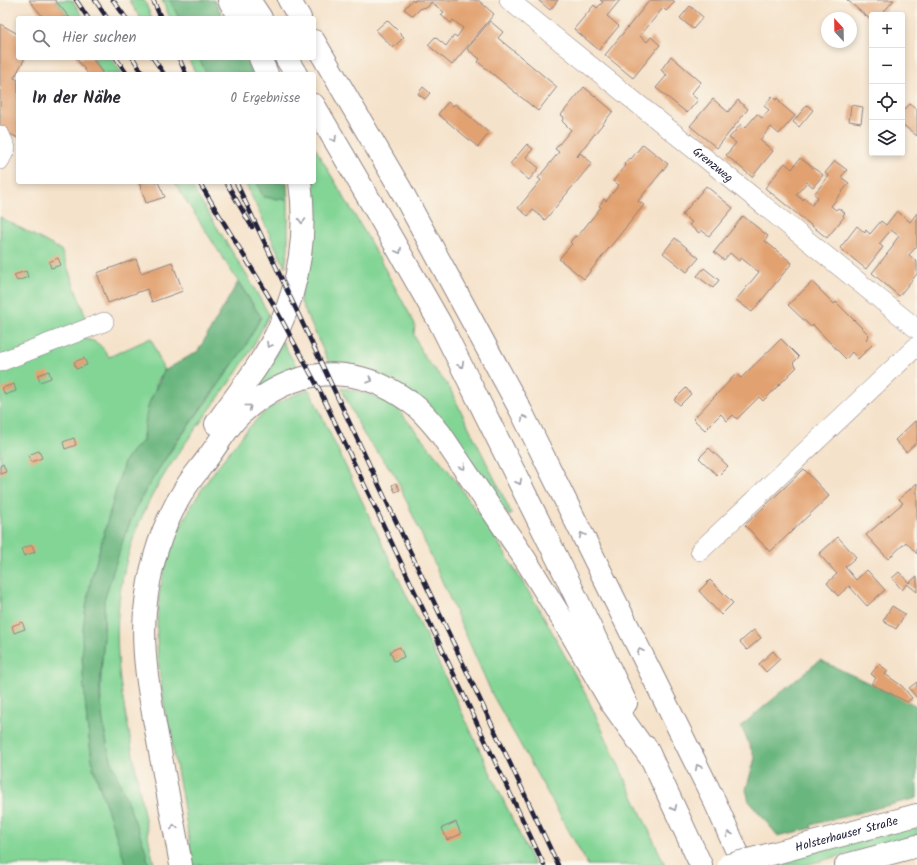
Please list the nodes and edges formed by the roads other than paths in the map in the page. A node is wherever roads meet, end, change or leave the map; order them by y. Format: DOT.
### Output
graph roads {
  1 [pos="230,0"];
  2 [pos="249,0"];
  3 [pos="289,0"];
  4 [pos="509,0"];
  5 [pos="238,16"];
  6 [pos="260,16"];
  7 [pos="299,16"];
  8 [pos="316,44"];
  9 [pos="261,60"];
  10 [pos="287,60"];
  11 [pos="266,72"];
  12 [pos="295,72"];
  13 [pos="316,108"];
  14 [pos="0,135"];
  15 [pos="0,160"];
  16 [pos="300,184"];
  17 [pos="104,322"];
  18 [pos="917,329"];
  19 [pos="917,346"];
  20 [pos="0,362"];
  21 [pos="700,551"];
  22 [pos="652,760"];
  23 [pos="917,815"];
  24 [pos="917,846"];
  25 [pos="167,865"];
  26 [pos="182,865"];
  27 [pos="701,865"];
  28 [pos="729,865"];
  29 [pos="743,865"];
  30 [pos="846,865"];
  1 -- 5 [label="main road"];
  2 -- 6 [label="main road"];
  3 -- 7 [label="main road"];
  4 -- 18 [label="street, Grenzweg"];
  29 -- 8 [label="main road, one-way"];
  9 -- 11 [label="main road"];
  10 -- 12 [label="main road"];
  13 -- 22 [label="main road, one-way"];
  14 -- 15 [label="street"];
  16 -- 25 [label="main road, one-way"];
  17 -- 20 [label="street"];
  19 -- 21 [label="street"];
  26 -- 22 [label="main road, one-way"];
  22 -- 27 [label="main road, one-way"];
  23 -- 28 [label="main road, Holsterhauser Straße, bridge"];
  24 -- 30 [label="main road"];
}
